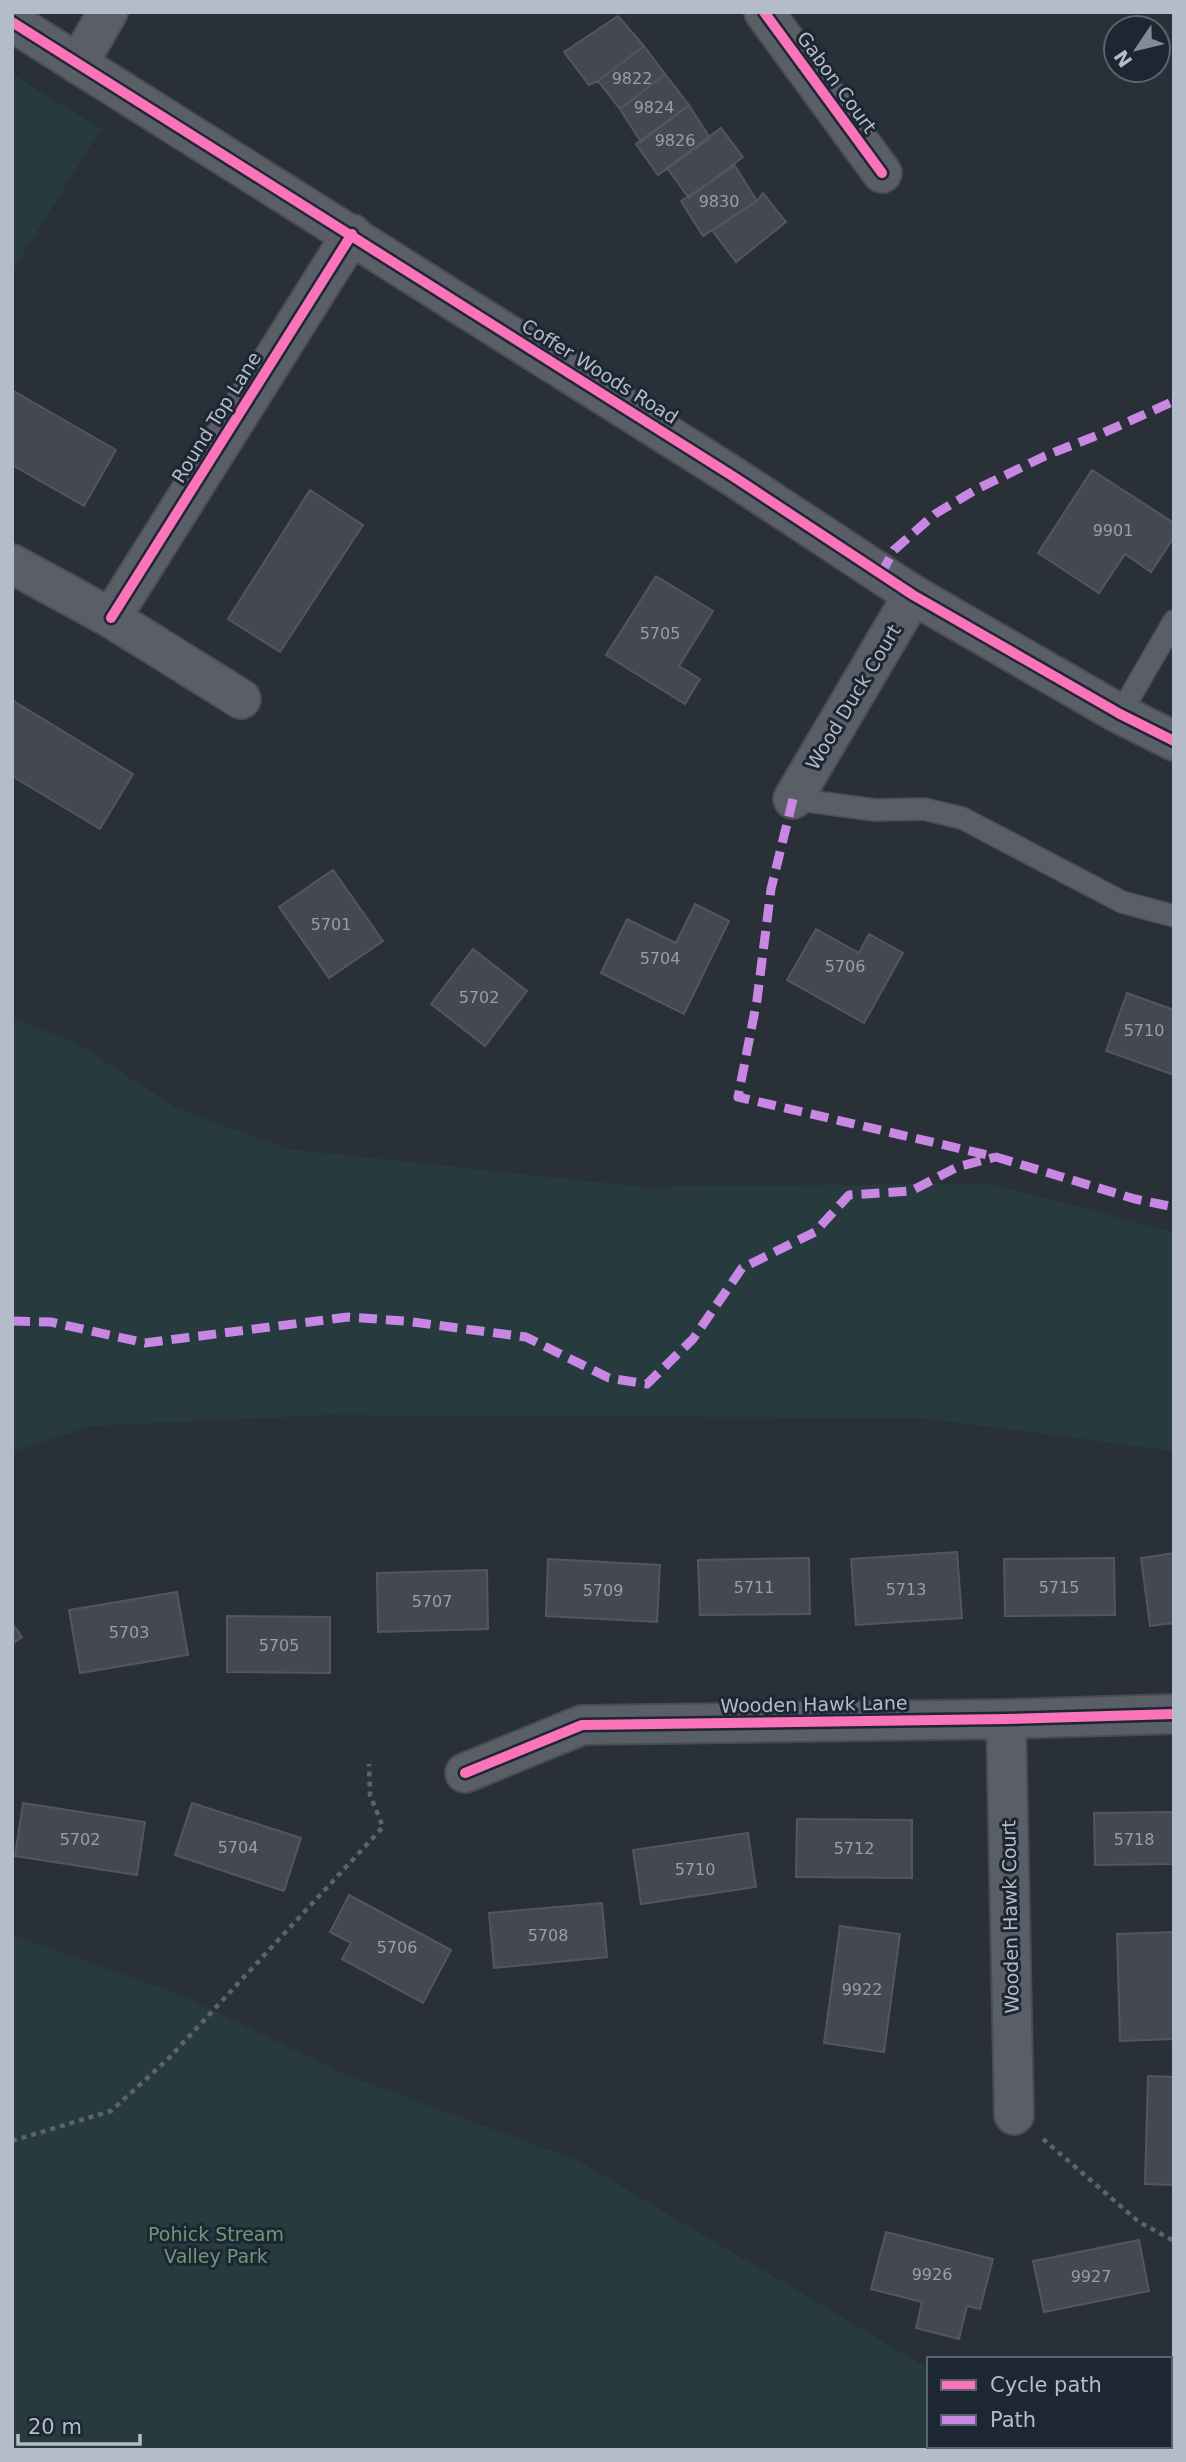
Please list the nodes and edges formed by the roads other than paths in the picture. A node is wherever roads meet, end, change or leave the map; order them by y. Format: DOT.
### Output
graph roads {
  1 [pos="108,12"];
  2 [pos="764,12"];
  3 [pos="12,22"];
  4 [pos="78,64"];
  5 [pos="882,173"];
  6 [pos="352,234"];
  7 [pos="12,564"];
  8 [pos="913,595"];
  9 [pos="111,618"];
  10 [pos="1174,621"];
  11 [pos="241,699"];
  12 [pos="1120,714"];
  13 [pos="1174,741"];
  14 [pos="793,799"];
  15 [pos="1174,916"];
  16 [pos="1174,1714"];
  17 [pos="1006,1719"];
  18 [pos="465,1773"];
  19 [pos="1014,2115"];
  1 -- 4 [label="street"];
  2 -- 5 [label="street, Gabon Court"];
  3 -- 4 [label="street, Coffer Woods Road"];
  4 -- 6 [label="street, Coffer Woods Road"];
  6 -- 8 [label="street, Coffer Woods Road"];
  6 -- 9 [label="street, Round Top Lane"];
  7 -- 9 [label="street"];
  8 -- 12 [label="street, Coffer Woods Road"];
  8 -- 14 [label="street, Wood Duck Court"];
  9 -- 11 [label="street"];
  10 -- 12 [label="lane"];
  12 -- 13 [label="street, Coffer Woods Road"];
  14 -- 15 [label="lane"];
  16 -- 17 [label="street, Wooden Hawk Lane"];
  17 -- 18 [label="street, Wooden Hawk Lane"];
  17 -- 19 [label="street, Wooden Hawk Court"];
}
